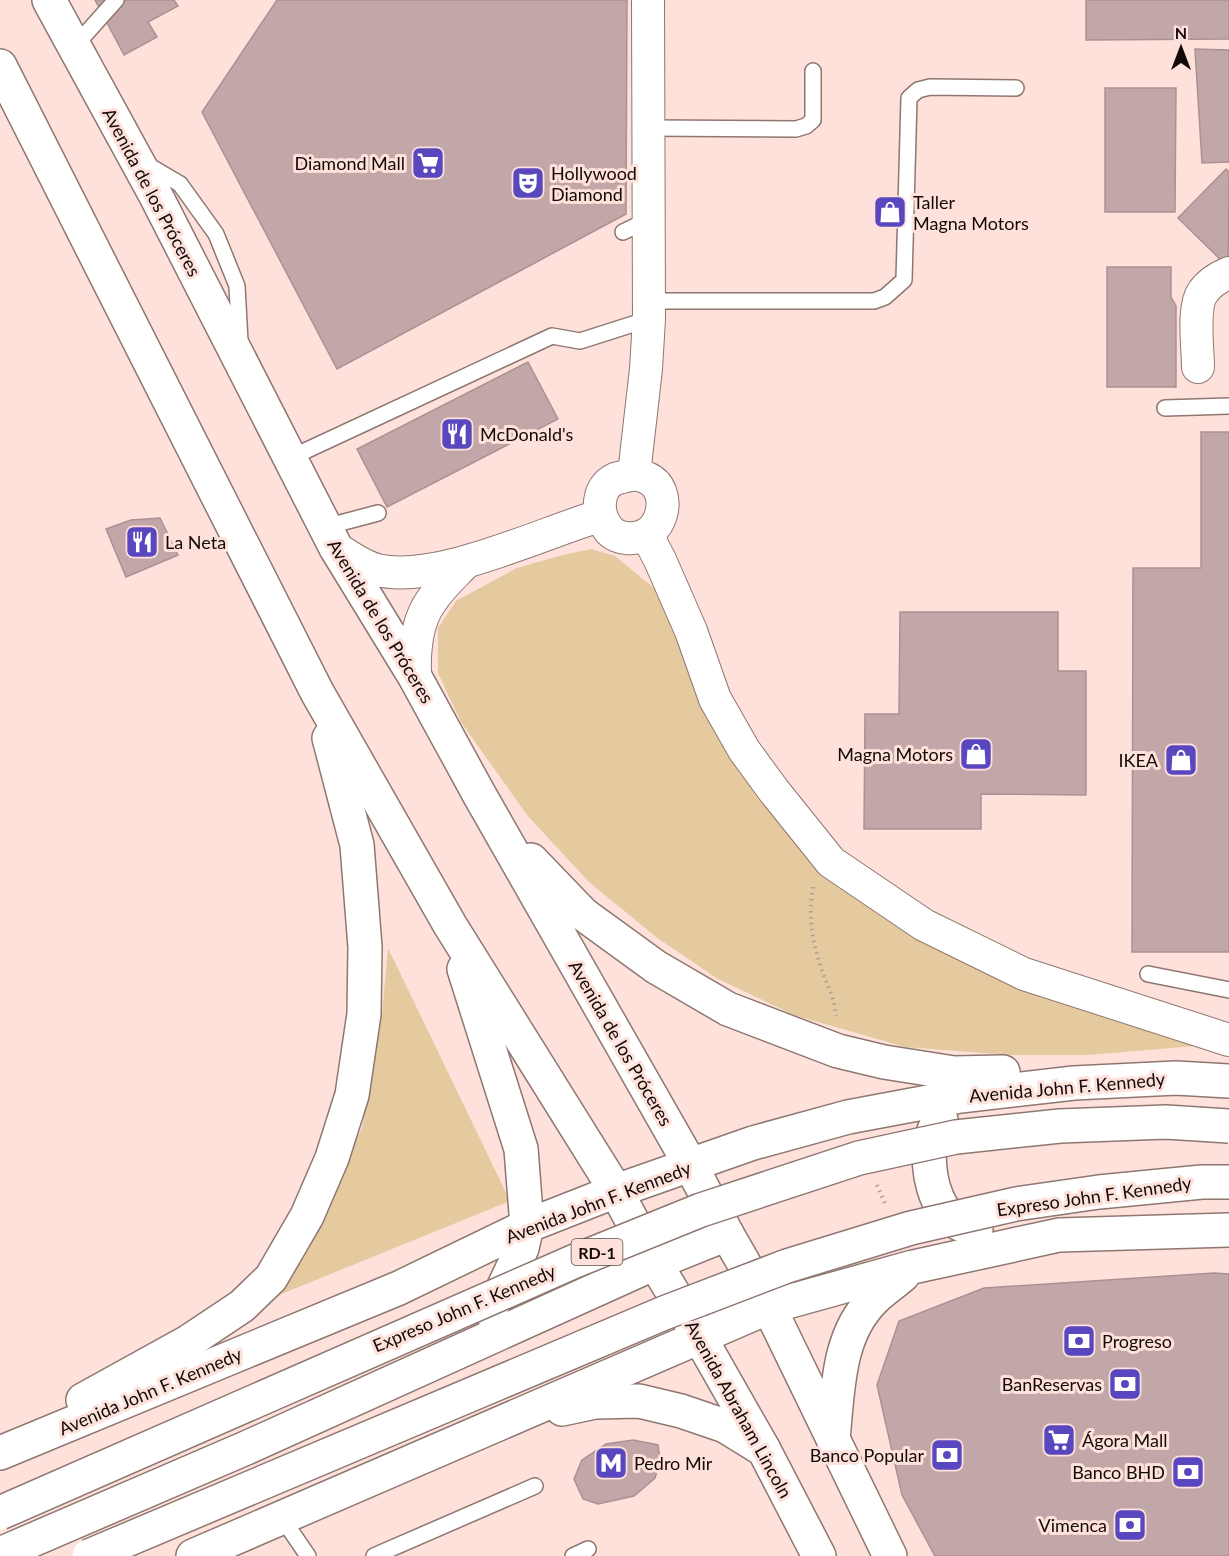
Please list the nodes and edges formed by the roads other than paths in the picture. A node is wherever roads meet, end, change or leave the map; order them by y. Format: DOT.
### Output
graph roads {
  1 [pos="49,0"];
  2 [pos="116,0"];
  3 [pos="648,0"];
  4 [pos="74,47"];
  5 [pos="0,66"];
  6 [pos="813,71"];
  7 [pos="1016,88"];
  8 [pos="648,128"];
  9 [pos="1229,273"];
  10 [pos="649,310"];
  11 [pos="1198,367"];
  12 [pos="1229,406"];
  13 [pos="1165,408"];
  14 [pos="290,458"];
  15 [pos="634,474"];
  16 [pos="378,513"];
  17 [pos="599,516"];
  18 [pos="647,535"];
  19 [pos="330,538"];
  20 [pos="466,562"];
  21 [pos="415,677"];
  22 [pos="317,693"];
  23 [pos="479,794"];
  24 [pos="450,925"];
  25 [pos="1148,974"];
  26 [pos="1229,990"];
  27 [pos="1229,1040"];
  28 [pos="1176,1078"];
  29 [pos="1229,1081"];
  30 [pos="1000,1092"];
  31 [pos="1229,1126"];
  32 [pos="692,1166"];
  33 [pos="1229,1182"];
  34 [pos="616,1191"];
  35 [pos="527,1226"];
  36 [pos="1229,1230"];
  37 [pos="727,1234"];
  38 [pos="1059,1235"];
  39 [pos="655,1263"];
  40 [pos="913,1268"];
  41 [pos="769,1307"];
  42 [pos="699,1336"];
  43 [pos="439,1361"];
  44 [pos="490,1426"];
  45 [pos="833,1439"];
  46 [pos="0,1440"];
  47 [pos="764,1450"];
  48 [pos="0,1453"];
  49 [pos="535,1486"];
  50 [pos="0,1513"];
  51 [pos="282,1518"];
  52 [pos="588,1549"];
  53 [pos="0,1554"];
  54 [pos="89,1556"];
  55 [pos="193,1556"];
  56 [pos="308,1556"];
  57 [pos="374,1556"];
  58 [pos="573,1556"];
  59 [pos="819,1556"];
  60 [pos="890,1556"];
  1 -- 4 [label="main road, Avenida de los Próceres"];
  2 -- 4 [label="lane"];
  3 -- 8 [label="street"];
  4 -- 14 [label="main road, Avenida de los Próceres"];
  5 -- 22 [label="main road"];
  6 -- 8 [label="lane"];
  7 -- 10 [label="lane"];
  8 -- 10 [label="street"];
  9 -- 11 [label="street"];
  10 -- 14 [label="lane"];
  10 -- 15 [label="street"];
  12 -- 13 [label="lane"];
  14 -- 19 [label="main road, Avenida de los Próceres"];
  15 -- 17 [label="street"];
  15 -- 18 [label="street"];
  16 -- 19 [label="lane"];
  17 -- 18 [label="street"];
  17 -- 20 [label="street"];
  18 -- 27 [label="street"];
  19 -- 20 [label="street"];
  19 -- 21 [label="main road, Avenida de los Próceres"];
  20 -- 21 [label="street"];
  21 -- 23 [label="main road, Avenida de los Próceres"];
  22 -- 24 [label="main road"];
  22 -- 46 [label="main road"];
  23 -- 28 [label="main road"];
  23 -- 32 [label="main road, Avenida de los Próceres"];
  24 -- 34 [label="main road"];
  24 -- 35 [label="main road"];
  25 -- 26 [label="lane"];
  28 -- 29 [label="main road, Avenida John F. Kennedy"];
  28 -- 30 [label="main road, Avenida John F. Kennedy"];
  30 -- 32 [label="main road, Avenida John F. Kennedy"];
  30 -- 38 [label="main road"];
  31 -- 50 [label="main road, Expreso John F. Kennedy / RD-1, bridge"];
  32 -- 34 [label="main road, Avenida John F. Kennedy"];
  32 -- 37 [label="main road, Avenida de los Próceres"];
  33 -- 54 [label="main road, Expreso John F. Kennedy, bridge"];
  34 -- 35 [label="main road, Avenida John F. Kennedy"];
  34 -- 39 [label="main road"];
  35 -- 43 [label="main road"];
  35 -- 48 [label="main road, Avenida John F. Kennedy"];
  36 -- 38 [label="main road"];
  37 -- 39 [label="main road"];
  37 -- 41 [label="main road"];
  38 -- 40 [label="main road"];
  39 -- 42 [label="main road, Avenida Abraham Lincoln"];
  39 -- 43 [label="main road"];
  40 -- 41 [label="main road"];
  40 -- 45 [label="main road"];
  41 -- 42 [label="main road"];
  41 -- 45 [label="main road"];
  42 -- 44 [label="main road"];
  42 -- 47 [label="main road, Avenida Abraham Lincoln"];
  43 -- 53 [label="main road"];
  44 -- 47 [label="main road"];
  44 -- 51 [label="main road"];
  45 -- 60 [label="main road"];
  47 -- 59 [label="main road, Avenida Abraham Lincoln"];
  49 -- 57 [label="lane"];
  51 -- 55 [label="main road"];
  51 -- 56 [label="lane"];
  52 -- 58 [label="lane"];
}
